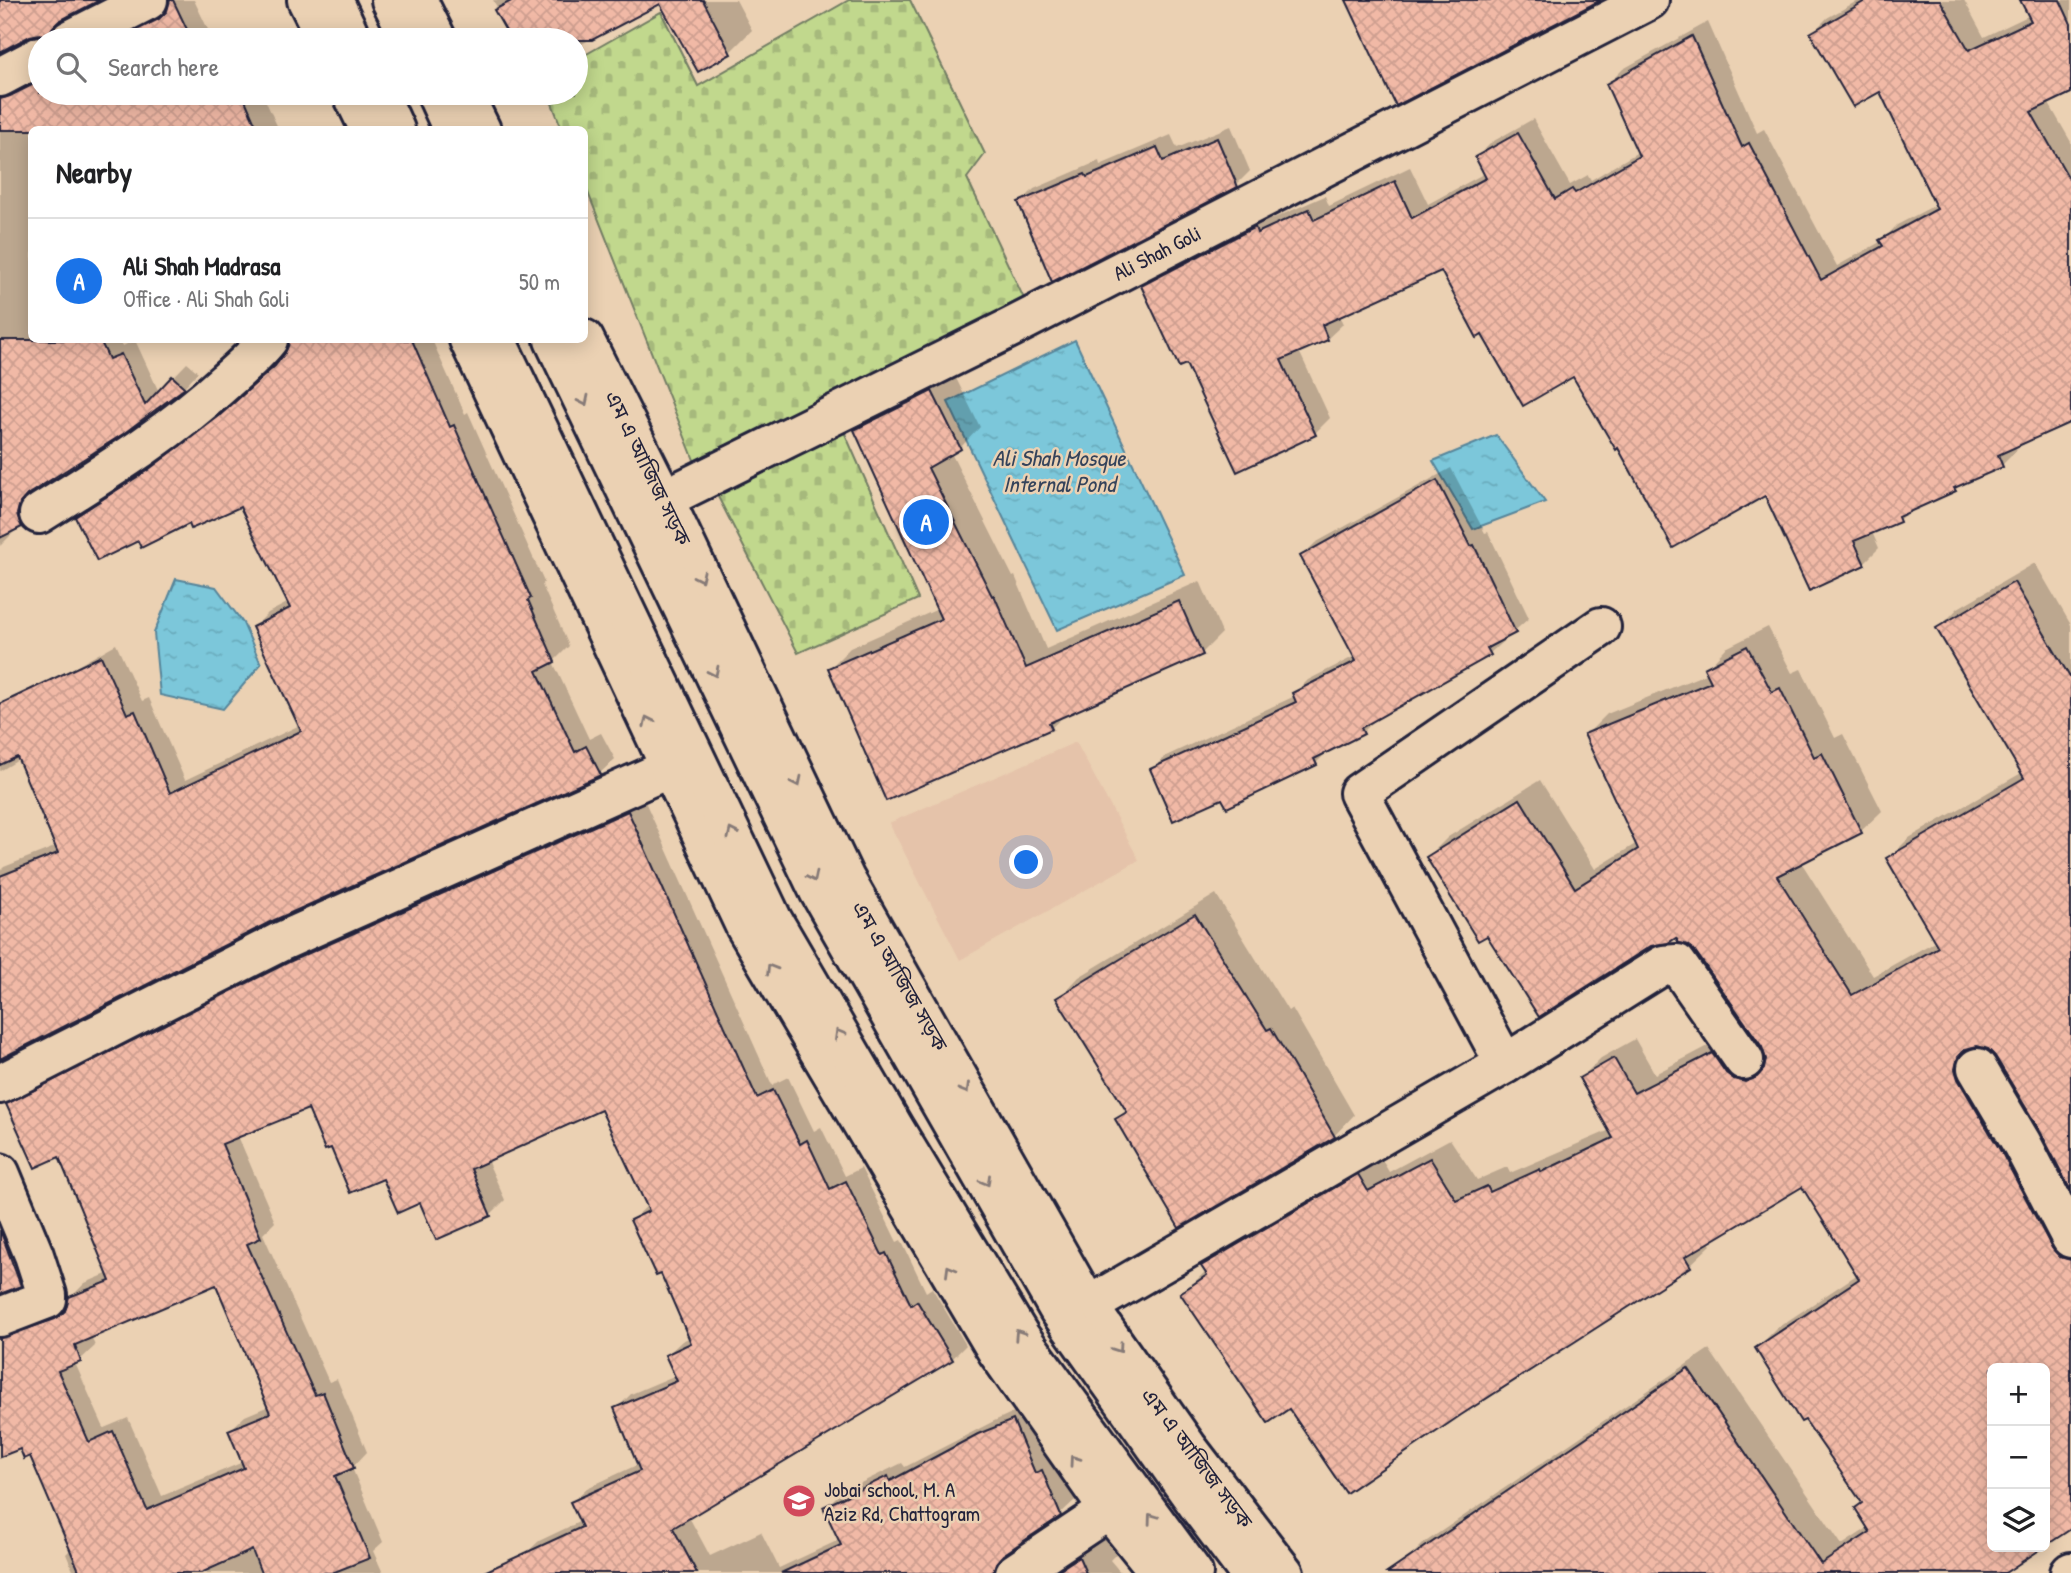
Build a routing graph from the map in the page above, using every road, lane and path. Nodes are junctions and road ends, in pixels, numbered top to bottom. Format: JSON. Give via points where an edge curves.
{"nodes":[{"id":1,"x":148,"y":0,"type":"edge"},
{"id":2,"x":307,"y":0,"type":"edge"},
{"id":3,"x":333,"y":0,"type":"edge"},
{"id":4,"x":391,"y":0,"type":"edge"},
{"id":5,"x":417,"y":0,"type":"edge"},
{"id":6,"x":1649,"y":0,"type":"edge"},
{"id":7,"x":93,"y":28,"type":"edge"},
{"id":8,"x":321,"y":28,"type":"edge"},
{"id":9,"x":346,"y":28,"type":"edge"},
{"id":10,"x":405,"y":28,"type":"edge"},
{"id":11,"x":431,"y":28,"type":"edge"},
{"id":12,"x":28,"y":62,"type":"edge"},
{"id":13,"x":0,"y":77,"type":"edge"},
{"id":14,"x":358,"y":105,"type":"edge"},
{"id":15,"x":384,"y":105,"type":"edge"},
{"id":16,"x":442,"y":105,"type":"edge"},
{"id":17,"x":469,"y":105,"type":"edge"},
{"id":18,"x":368,"y":126,"type":"edge"},
{"id":19,"x":393,"y":126,"type":"edge"},
{"id":20,"x":451,"y":126,"type":"edge"},
{"id":21,"x":479,"y":126,"type":"edge"},
{"id":22,"x":266,"y":343,"type":"edge"},
{"id":23,"x":470,"y":343,"type":"edge"},
{"id":24,"x":497,"y":343,"type":"edge"},
{"id":25,"x":555,"y":343,"type":"edge"},
{"id":26,"x":586,"y":343,"type":"edge"},
{"id":27,"x":664,"y":499,"type":"junction"},
{"id":28,"x":39,"y":514,"type":"dead end"},
{"id":29,"x":1601,"y":627,"type":"dead end"},
{"id":30,"x":670,"y":768,"type":"junction"},
{"id":31,"x":1744,"y":1060,"type":"dead end"},
{"id":32,"x":1505,"y":1064,"type":"junction"},
{"id":33,"x":1977,"y":1068,"type":"dead end"},
{"id":34,"x":0,"y":1084,"type":"edge"},
{"id":35,"x":0,"y":1173,"type":"edge"},
{"id":36,"x":2071,"y":1238,"type":"edge"},
{"id":37,"x":1088,"y":1306,"type":"junction"},
{"id":38,"x":0,"y":1317,"type":"edge"},
{"id":39,"x":1109,"y":1510,"type":"junction"},
{"id":40,"x":1015,"y":1573,"type":"edge"},
{"id":41,"x":1160,"y":1573,"type":"edge"},
{"id":42,"x":1193,"y":1573,"type":"edge"},
{"id":43,"x":1250,"y":1573,"type":"edge"},
{"id":44,"x":1284,"y":1573,"type":"edge"}],
"edges":[{"from":1,"to":7,"type":"main road"},
{"from":2,"to":8,"type":"main road"},
{"from":3,"to":9,"type":"main road"},
{"from":4,"to":10,"type":"main road"},
{"from":5,"to":11,"type":"main road"},
{"from":6,"to":27,"type":"main road","name":"Ali Shah Goli","via":[[1010,328]]},
{"from":12,"to":13,"type":"main road"},
{"from":14,"to":18,"type":"main road"},
{"from":15,"to":19,"type":"main road"},
{"from":16,"to":20,"type":"main road"},
{"from":17,"to":21,"type":"main road"},
{"from":22,"to":28,"type":"main road","via":[[202,404],[130,457]]},
{"from":30,"to":23,"type":"main road","one_way":true},
{"from":42,"to":24,"type":"main road","one_way":true,"via":[[1021,1338],[772,919]]},
{"from":25,"to":43,"type":"main road","one_way":true,"via":[[820,891],[1059,1310]]},
{"from":26,"to":27,"type":"main road","name":"এম এ আজিজ সড়ক"},
{"from":27,"to":37,"type":"main road","name":"এম এ আজিজ সড়ক","one_way":true,"via":[[845,879]]},
{"from":29,"to":32,"type":"main road","via":[[1359,793]]},
{"from":30,"to":34,"type":"main road","via":[[280,942]]},
{"from":39,"to":30,"type":"main road","one_way":true,"via":[[997,1351],[745,926]]},
{"from":31,"to":32,"type":"main road","via":[[1677,964],[1671,964]]},
{"from":32,"to":37,"type":"main road"},
{"from":33,"to":36,"type":"main road"},
{"from":35,"to":38,"type":"main road","via":[[47,1295],[47,1299]]},
{"from":37,"to":44,"type":"main road","name":"এম এ আজিজ সড়ক","one_way":true,"via":[[1187,1447]]},
{"from":39,"to":40,"type":"main road"},
{"from":39,"to":41,"type":"main road"}]}
